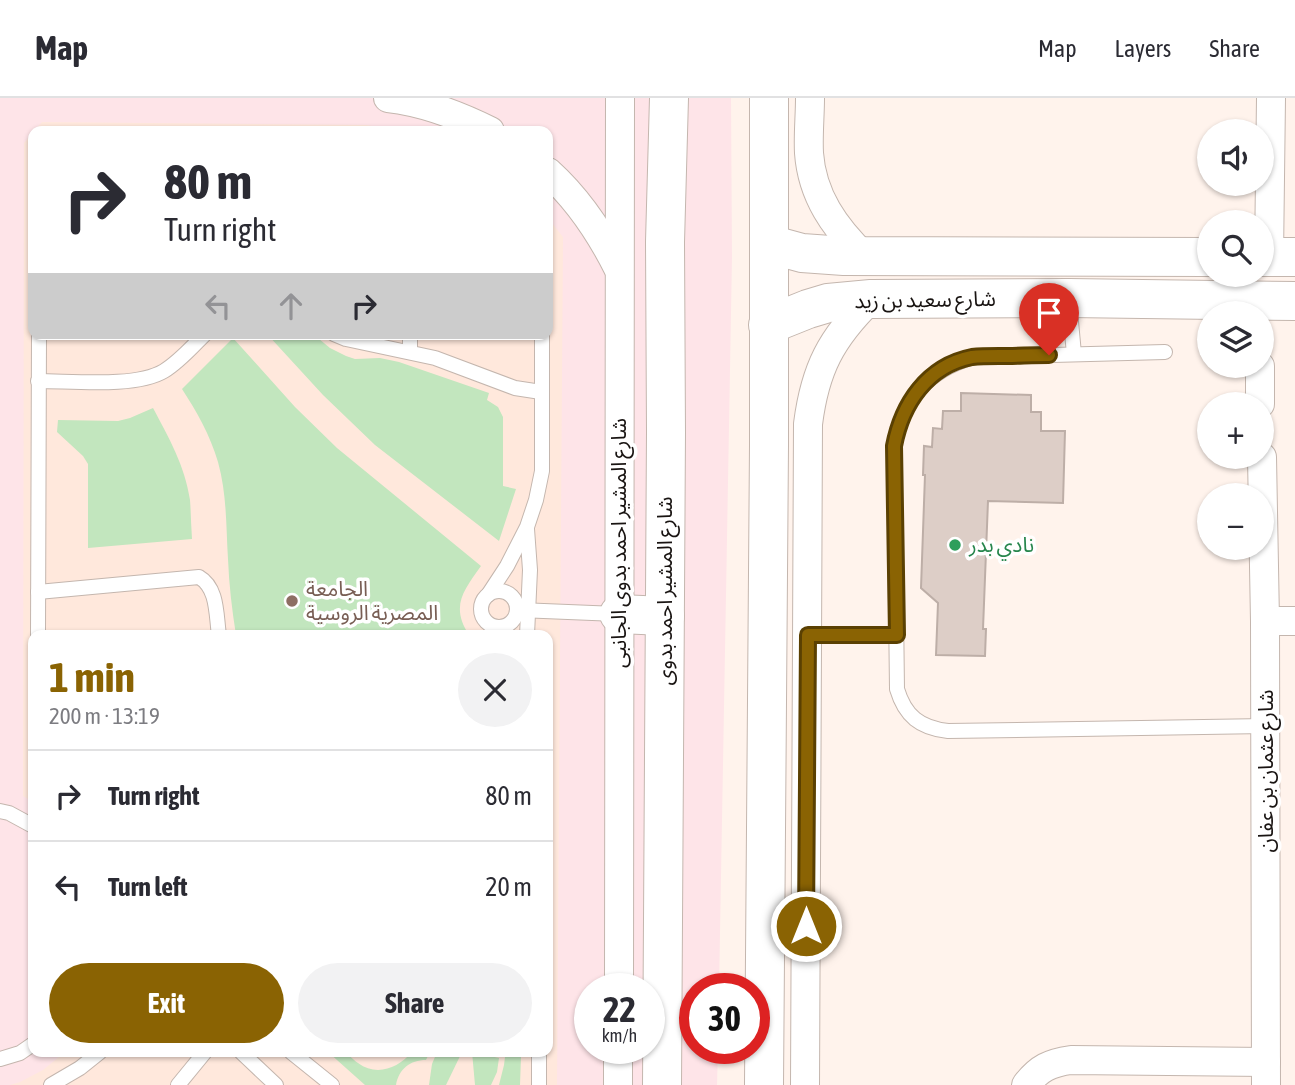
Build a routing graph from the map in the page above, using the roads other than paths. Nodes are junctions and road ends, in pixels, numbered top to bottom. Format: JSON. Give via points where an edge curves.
{"nodes":[{"id":1,"x":388,"y":98,"type":"edge"},
{"id":2,"x":620,"y":98,"type":"edge"},
{"id":3,"x":669,"y":98,"type":"edge"},
{"id":4,"x":769,"y":98,"type":"edge"},
{"id":5,"x":810,"y":98,"type":"edge"},
{"id":6,"x":1271,"y":98,"type":"edge"},
{"id":7,"x":480,"y":126,"type":"edge"},
{"id":8,"x":553,"y":177,"type":"edge"},
{"id":9,"x":769,"y":244,"type":"junction"},
{"id":10,"x":865,"y":257,"type":"junction"},
{"id":11,"x":1197,"y":257,"type":"edge"},
{"id":12,"x":1275,"y":257,"type":"edge"},
{"id":13,"x":1157,"y":258,"type":"junction"},
{"id":14,"x":620,"y":270,"type":"junction"},
{"id":15,"x":1069,"y":298,"type":"junction"},
{"id":16,"x":1253,"y":298,"type":"edge"},
{"id":17,"x":871,"y":299,"type":"junction"},
{"id":18,"x":1157,"y":299,"type":"junction"},
{"id":19,"x":768,"y":324,"type":"junction"},
{"id":20,"x":39,"y":340,"type":"edge"},
{"id":21,"x":199,"y":340,"type":"edge"},
{"id":22,"x":351,"y":340,"type":"edge"},
{"id":23,"x":410,"y":340,"type":"edge"},
{"id":24,"x":542,"y":340,"type":"edge"},
{"id":25,"x":410,"y":352,"type":"junction"},
{"id":26,"x":1165,"y":352,"type":"dead end"},
{"id":27,"x":1074,"y":354,"type":"junction"},
{"id":28,"x":38,"y":381,"type":"junction"},
{"id":29,"x":541,"y":393,"type":"junction"},
{"id":30,"x":1262,"y":469,"type":"edge"},
{"id":31,"x":527,"y":527,"type":"junction"},
{"id":32,"x":38,"y":592,"type":"junction"},
{"id":33,"x":488,"y":595,"type":"junction"},
{"id":34,"x":523,"y":610,"type":"junction"},
{"id":35,"x":619,"y":614,"type":"junction"},
{"id":36,"x":665,"y":616,"type":"junction"},
{"id":37,"x":1265,"y":621,"type":"junction"},
{"id":38,"x":1295,"y":621,"type":"edge"},
{"id":39,"x":38,"y":630,"type":"edge"},
{"id":40,"x":218,"y":630,"type":"edge"},
{"id":41,"x":491,"y":630,"type":"edge"},
{"id":42,"x":526,"y":630,"type":"edge"},
{"id":43,"x":808,"y":635,"type":"junction"},
{"id":44,"x":897,"y":635,"type":"junction"},
{"id":45,"x":1266,"y":726,"type":"junction"},
{"id":46,"x":0,"y":811,"type":"edge"},
{"id":47,"x":28,"y":823,"type":"edge"},
{"id":48,"x":618,"y":973,"type":"edge"},
{"id":49,"x":28,"y":1047,"type":"edge"},
{"id":50,"x":94,"y":1057,"type":"edge"},
{"id":51,"x":201,"y":1057,"type":"edge"},
{"id":52,"x":246,"y":1057,"type":"edge"},
{"id":53,"x":297,"y":1057,"type":"edge"},
{"id":54,"x":539,"y":1057,"type":"edge"},
{"id":55,"x":0,"y":1059,"type":"edge"},
{"id":56,"x":618,"y":1064,"type":"edge"},
{"id":57,"x":1266,"y":1074,"type":"edge"},
{"id":58,"x":51,"y":1085,"type":"edge"},
{"id":59,"x":178,"y":1085,"type":"edge"},
{"id":60,"x":276,"y":1085,"type":"edge"},
{"id":61,"x":332,"y":1085,"type":"edge"},
{"id":62,"x":539,"y":1085,"type":"edge"},
{"id":63,"x":618,"y":1085,"type":"edge"},
{"id":64,"x":662,"y":1085,"type":"edge"},
{"id":65,"x":764,"y":1085,"type":"edge"},
{"id":66,"x":805,"y":1085,"type":"edge"},
{"id":67,"x":1026,"y":1085,"type":"edge"}],
"edges":[{"from":1,"to":7,"type":"street","via":[[432,107]]},
{"from":2,"to":14,"type":"street","name":"شارع المشير احمد بدوى الجانبى"},
{"from":3,"to":36,"type":"street","name":"شارع المشير احمد بدوى"},
{"from":4,"to":9,"type":"street"},
{"from":5,"to":10,"type":"street","via":[[809,152],[820,199]]},
{"from":6,"to":12,"type":"street"},
{"from":8,"to":14,"type":"street","via":[[581,207]]},
{"from":9,"to":10,"type":"street","name":"شارع سعيد بن زيد","via":[[802,253]]},
{"from":9,"to":19,"type":"street"},
{"from":10,"to":13,"type":"street","name":"شارع سعيد بن زيد"},
{"from":11,"to":13,"type":"street","name":"شارع سعيد بن زيد"},
{"from":13,"to":18,"type":"street","via":[[1162,279]]},
{"from":14,"to":35,"type":"street","name":"شارع المشير احمد بدوى الجانبى"},
{"from":15,"to":17,"type":"street","name":"شارع سعيد بن زيد"},
{"from":15,"to":18,"type":"street","name":"شارع سعيد بن زيد"},
{"from":15,"to":27,"type":"lane"},
{"from":16,"to":18,"type":"street","name":"شارع سعيد بن زيد"},
{"from":17,"to":19,"type":"street","name":"شارع سعيد بن زيد","via":[[828,303]]},
{"from":17,"to":43,"type":"street","via":[[838,334],[811,401]]},
{"from":19,"to":65,"type":"street"},
{"from":20,"to":28,"type":"lane"},
{"from":21,"to":28,"type":"lane","via":[[168,369],[144,379]]},
{"from":22,"to":25,"type":"lane"},
{"from":23,"to":25,"type":"lane"},
{"from":24,"to":29,"type":"lane"},
{"from":25,"to":29,"type":"lane"},
{"from":26,"to":27,"type":"lane"},
{"from":27,"to":44,"type":"lane","via":[[973,357],[943,369],[910,402],[894,446]]},
{"from":28,"to":32,"type":"lane"},
{"from":29,"to":31,"type":"lane","via":[[542,471]]},
{"from":30,"to":37,"type":"street","name":"شارع عثمان بن عفان"},
{"from":31,"to":33,"type":"lane"},
{"from":31,"to":34,"type":"lane","via":[[530,556]]},
{"from":32,"to":39,"type":"lane"},
{"from":32,"to":40,"type":"lane","via":[[199,577],[211,587]]},
{"from":33,"to":34,"type":"lane","via":[[507,593]]},
{"from":33,"to":41,"type":"lane","via":[[481,606]]},
{"from":34,"to":35,"type":"lane"},
{"from":34,"to":41,"type":"lane","via":[[506,626]]},
{"from":34,"to":42,"type":"lane"},
{"from":35,"to":36,"type":"street"},
{"from":35,"to":48,"type":"street","name":"شارع المشير احمد بدوى الجانبى"},
{"from":36,"to":64,"type":"street","name":"شارع المشير احمد بدوى"},
{"from":37,"to":38,"type":"street"},
{"from":37,"to":45,"type":"street","name":"شارع عثمان بن عفان"},
{"from":43,"to":44,"type":"lane"},
{"from":43,"to":66,"type":"street"},
{"from":44,"to":45,"type":"lane","via":[[900,699],[913,718],[936,729]]},
{"from":45,"to":57,"type":"street","name":"شارع عثمان بن عفان"},
{"from":46,"to":47,"type":"lane"},
{"from":49,"to":55,"type":"lane"},
{"from":50,"to":58,"type":"lane"},
{"from":51,"to":59,"type":"lane"},
{"from":52,"to":60,"type":"lane"},
{"from":53,"to":61,"type":"lane"},
{"from":54,"to":62,"type":"lane"},
{"from":56,"to":63,"type":"street"},
{"from":57,"to":67,"type":"street","via":[[1071,1060],[1039,1070]]}]}
